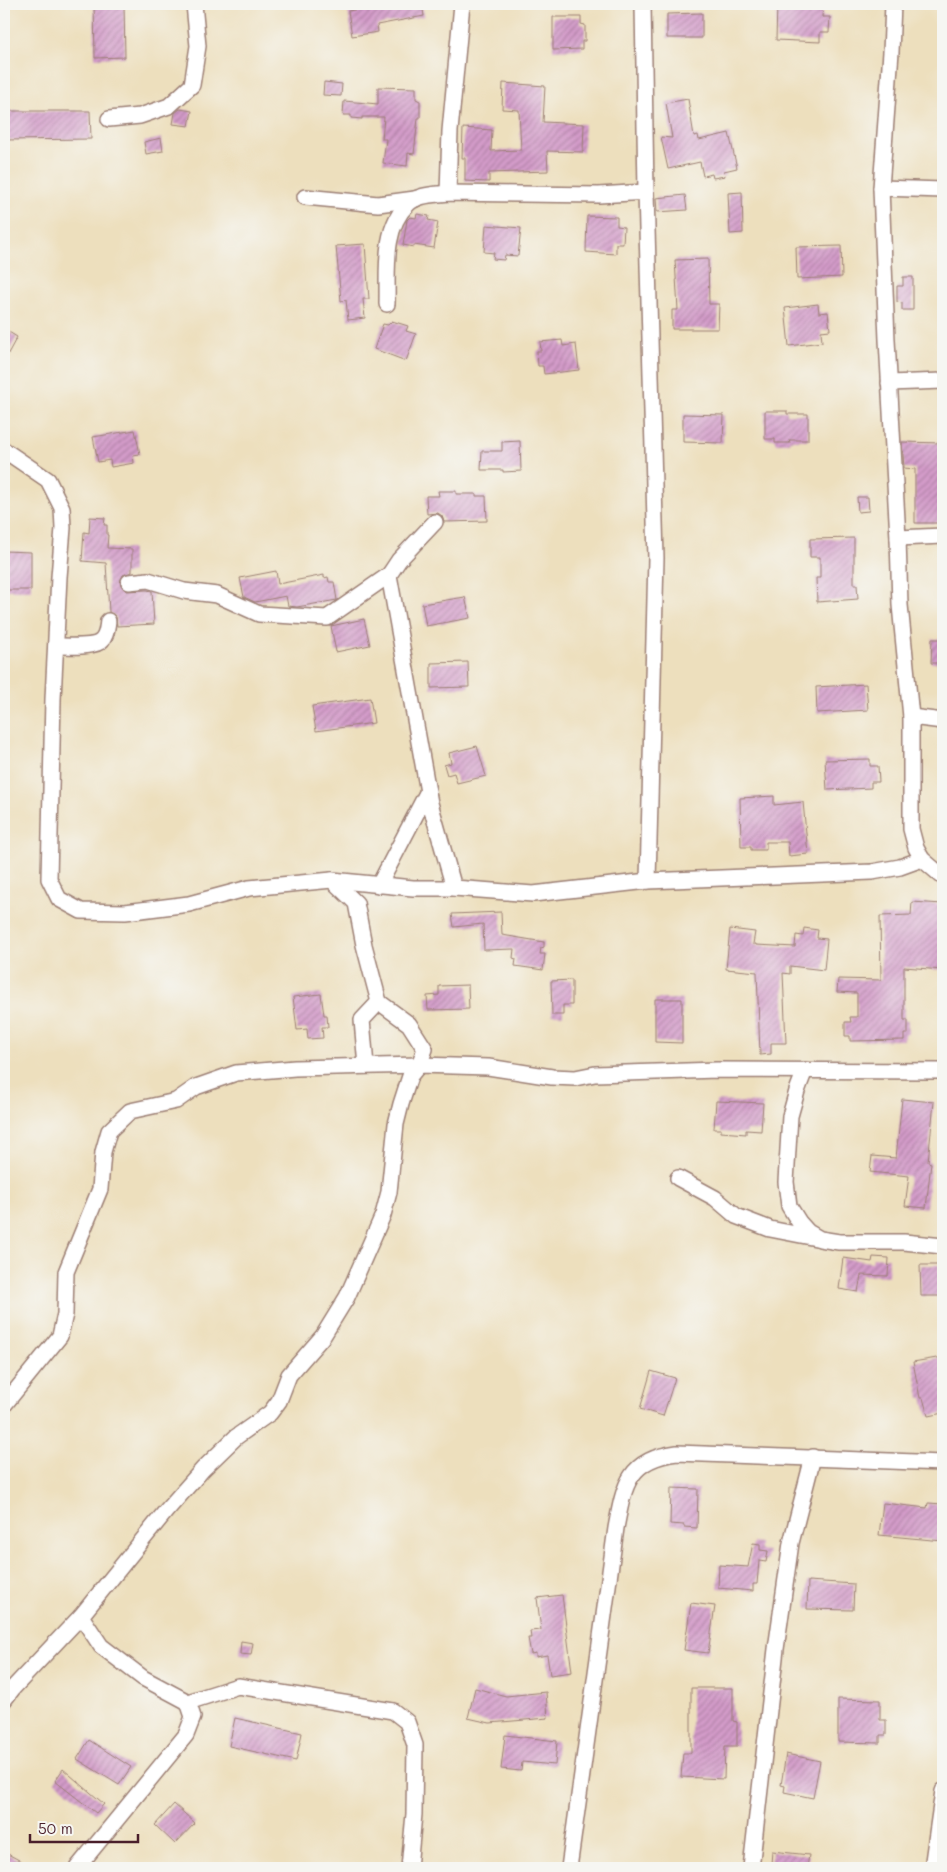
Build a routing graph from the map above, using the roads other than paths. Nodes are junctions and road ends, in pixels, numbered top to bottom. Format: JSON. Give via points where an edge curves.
{"nodes":[{"id":1,"x":194,"y":4,"type":"edge"},
{"id":2,"x":462,"y":4,"type":"edge"},
{"id":3,"x":643,"y":4,"type":"edge"},
{"id":4,"x":893,"y":4,"type":"edge"},
{"id":5,"x":109,"y":119,"type":"dead end"},
{"id":6,"x":881,"y":188,"type":"junction"},
{"id":7,"x":943,"y":190,"type":"edge"},
{"id":8,"x":646,"y":192,"type":"junction"},
{"id":9,"x":448,"y":194,"type":"junction"},
{"id":10,"x":305,"y":197,"type":"dead end"},
{"id":11,"x":417,"y":199,"type":"junction"},
{"id":12,"x":387,"y":304,"type":"dead end"},
{"id":13,"x":943,"y":381,"type":"edge"},
{"id":14,"x":889,"y":383,"type":"junction"},
{"id":15,"x":4,"y":450,"type":"edge"},
{"id":16,"x":435,"y":522,"type":"dead end"},
{"id":17,"x":943,"y":536,"type":"edge"},
{"id":18,"x":898,"y":538,"type":"junction"},
{"id":19,"x":389,"y":575,"type":"junction"},
{"id":20,"x":129,"y":582,"type":"dead end"},
{"id":21,"x":108,"y":621,"type":"dead end"},
{"id":22,"x":56,"y":646,"type":"junction"},
{"id":23,"x":911,"y":717,"type":"junction"},
{"id":24,"x":943,"y":721,"type":"edge"},
{"id":25,"x":428,"y":792,"type":"junction"},
{"id":26,"x":922,"y":859,"type":"junction"},
{"id":27,"x":943,"y":877,"type":"edge"},
{"id":28,"x":332,"y":880,"type":"junction"},
{"id":29,"x":648,"y":881,"type":"junction"},
{"id":30,"x":379,"y":885,"type":"junction"},
{"id":31,"x":454,"y":888,"type":"junction"},
{"id":32,"x":379,"y":1002,"type":"junction"},
{"id":33,"x":419,"y":1065,"type":"junction"},
{"id":34,"x":366,"y":1066,"type":"junction"},
{"id":35,"x":805,"y":1070,"type":"junction"},
{"id":36,"x":943,"y":1071,"type":"edge"},
{"id":37,"x":678,"y":1178,"type":"dead end"},
{"id":38,"x":820,"y":1239,"type":"junction"},
{"id":39,"x":943,"y":1246,"type":"edge"},
{"id":40,"x":4,"y":1405,"type":"edge"},
{"id":41,"x":813,"y":1457,"type":"junction"},
{"id":42,"x":943,"y":1463,"type":"edge"},
{"id":43,"x":81,"y":1616,"type":"junction"},
{"id":44,"x":4,"y":1700,"type":"edge"},
{"id":45,"x":188,"y":1702,"type":"junction"},
{"id":46,"x":943,"y":1791,"type":"edge"},
{"id":47,"x":78,"y":1868,"type":"edge"},
{"id":48,"x":409,"y":1868,"type":"edge"},
{"id":49,"x":569,"y":1868,"type":"edge"},
{"id":50,"x":751,"y":1868,"type":"edge"},
{"id":51,"x":932,"y":1868,"type":"edge"}],
"edges":[{"from":1,"to":5,"type":"street","via":[[198,46],[192,85],[169,106],[140,116]]},
{"from":2,"to":9,"type":"street","via":[[450,131]]},
{"from":3,"to":8,"type":"street"},
{"from":4,"to":6,"type":"street"},
{"from":6,"to":7,"type":"street"},
{"from":6,"to":14,"type":"street"},
{"from":8,"to":9,"type":"street"},
{"from":8,"to":29,"type":"street","via":[[656,558]]},
{"from":9,"to":11,"type":"street","via":[[426,195]]},
{"from":10,"to":11,"type":"street","via":[[378,204]]},
{"from":11,"to":12,"type":"street","via":[[408,204],[396,220],[390,241]]},
{"from":13,"to":14,"type":"street"},
{"from":14,"to":18,"type":"street"},
{"from":15,"to":22,"type":"street","via":[[48,480],[62,508]]},
{"from":16,"to":19,"type":"street"},
{"from":17,"to":18,"type":"street"},
{"from":18,"to":23,"type":"street","via":[[900,605]]},
{"from":19,"to":20,"type":"street","via":[[327,618],[259,614],[217,595],[148,580]]},
{"from":19,"to":25,"type":"street"},
{"from":21,"to":22,"type":"street","via":[[102,641]]},
{"from":22,"to":28,"type":"street","via":[[49,879],[59,899],[81,911],[125,912],[189,904],[249,888]]},
{"from":23,"to":24,"type":"street"},
{"from":23,"to":26,"type":"street","via":[[911,829]]},
{"from":25,"to":30,"type":"street"},
{"from":25,"to":31,"type":"street"},
{"from":26,"to":27,"type":"street"},
{"from":26,"to":29,"type":"street","via":[[872,872]]},
{"from":28,"to":30,"type":"street"},
{"from":28,"to":32,"type":"street","via":[[356,903]]},
{"from":29,"to":31,"type":"street","via":[[533,894]]},
{"from":30,"to":31,"type":"street"},
{"from":32,"to":33,"type":"street","via":[[409,1024],[420,1041],[425,1049]]},
{"from":32,"to":34,"type":"street","via":[[362,1020]]},
{"from":33,"to":34,"type":"street"},
{"from":33,"to":35,"type":"street","via":[[488,1067],[575,1078],[595,1074]]},
{"from":33,"to":43,"type":"street","via":[[410,1076],[396,1124],[389,1192],[383,1215],[368,1252],[323,1336],[289,1375],[279,1401],[270,1413],[236,1437],[203,1469]]},
{"from":34,"to":40,"type":"street","via":[[236,1073],[196,1087],[176,1101],[130,1110],[109,1131],[103,1152],[100,1189],[66,1272],[65,1314],[60,1336]]},
{"from":35,"to":36,"type":"street"},
{"from":35,"to":38,"type":"street","via":[[790,1116],[786,1182],[789,1206],[808,1232]]},
{"from":37,"to":38,"type":"street","via":[[715,1198],[736,1216],[770,1229]]},
{"from":38,"to":39,"type":"street"},
{"from":41,"to":42,"type":"street"},
{"from":41,"to":49,"type":"street","via":[[658,1455],[641,1464],[631,1477],[623,1493],[616,1528]]},
{"from":41,"to":50,"type":"street","via":[[790,1553]]},
{"from":43,"to":44,"type":"street"},
{"from":43,"to":45,"type":"street","via":[[101,1646],[143,1678]]},
{"from":45,"to":47,"type":"street","via":[[193,1717],[186,1735]]},
{"from":45,"to":48,"type":"street","via":[[238,1686],[393,1711],[407,1722],[415,1745]]},
{"from":46,"to":51,"type":"street"}]}
